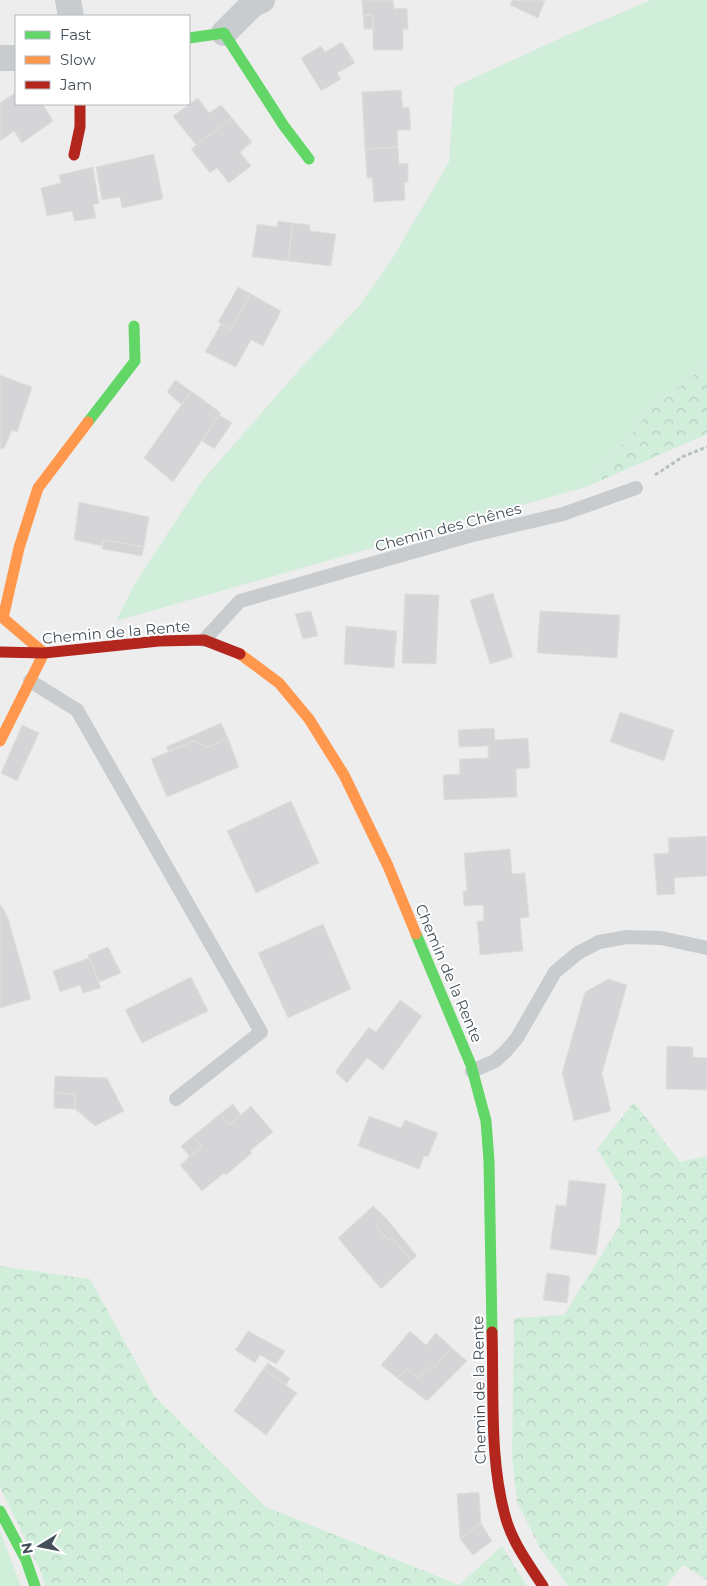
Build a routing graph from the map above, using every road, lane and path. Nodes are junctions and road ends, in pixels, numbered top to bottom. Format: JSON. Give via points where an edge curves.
{"nodes":[{"id":1,"x":68,"y":0,"type":"edge"},
{"id":2,"x":262,"y":0,"type":"edge"},
{"id":3,"x":71,"y":15,"type":"edge"},
{"id":4,"x":224,"y":33,"type":"junction"},
{"id":5,"x":190,"y":38,"type":"edge"},
{"id":6,"x":0,"y":58,"type":"edge"},
{"id":7,"x":15,"y":58,"type":"edge"},
{"id":8,"x":80,"y":105,"type":"edge"},
{"id":9,"x":74,"y":155,"type":"dead end"},
{"id":10,"x":309,"y":158,"type":"dead end"},
{"id":11,"x":134,"y":326,"type":"dead end"},
{"id":12,"x":707,"y":447,"type":"edge"},
{"id":13,"x":636,"y":488,"type":"joint"},
{"id":14,"x":204,"y":640,"type":"junction"},
{"id":15,"x":0,"y":652,"type":"edge"},
{"id":16,"x":44,"y":653,"type":"junction"},
{"id":17,"x":30,"y":681,"type":"junction"},
{"id":18,"x":0,"y":741,"type":"edge"},
{"id":19,"x":707,"y":948,"type":"edge"},
{"id":20,"x":472,"y":1071,"type":"junction"},
{"id":21,"x":176,"y":1099,"type":"dead end"},
{"id":22,"x":0,"y":1511,"type":"edge"},
{"id":23,"x":35,"y":1586,"type":"edge"},
{"id":24,"x":543,"y":1586,"type":"edge"}],
"edges":[{"from":1,"to":3,"type":"street"},
{"from":2,"to":4,"type":"street","via":[[253,4]]},
{"from":4,"to":5,"type":"street"},
{"from":4,"to":10,"type":"street","via":[[284,126]]},
{"from":6,"to":7,"type":"street"},
{"from":8,"to":9,"type":"street","via":[[80,127]]},
{"from":11,"to":16,"type":"street","via":[[135,360],[38,488],[18,548],[3,618]]},
{"from":12,"to":13,"type":"path","via":[[684,456]]},
{"from":13,"to":14,"type":"lane","name":"Chemin des Chênes","via":[[563,514],[469,536],[240,601]]},
{"from":14,"to":16,"type":"street","name":"Chemin de la Rente","via":[[159,641]]},
{"from":14,"to":20,"type":"street","name":"Chemin de la Rente","via":[[239,653],[279,683],[309,719],[344,775],[388,866]]},
{"from":15,"to":16,"type":"street","name":"Chemin de la Rente"},
{"from":16,"to":17,"type":"street"},
{"from":17,"to":18,"type":"street"},
{"from":17,"to":21,"type":"lane","via":[[77,710],[261,1032]]},
{"from":19,"to":20,"type":"lane","via":[[662,938],[627,937],[598,942],[555,972],[506,1051],[496,1061]]},
{"from":20,"to":24,"type":"street","name":"Chemin de la Rente","via":[[486,1122],[489,1161],[495,1469],[506,1520],[518,1547]]},
{"from":22,"to":23,"type":"street","via":[[26,1560]]}]}
